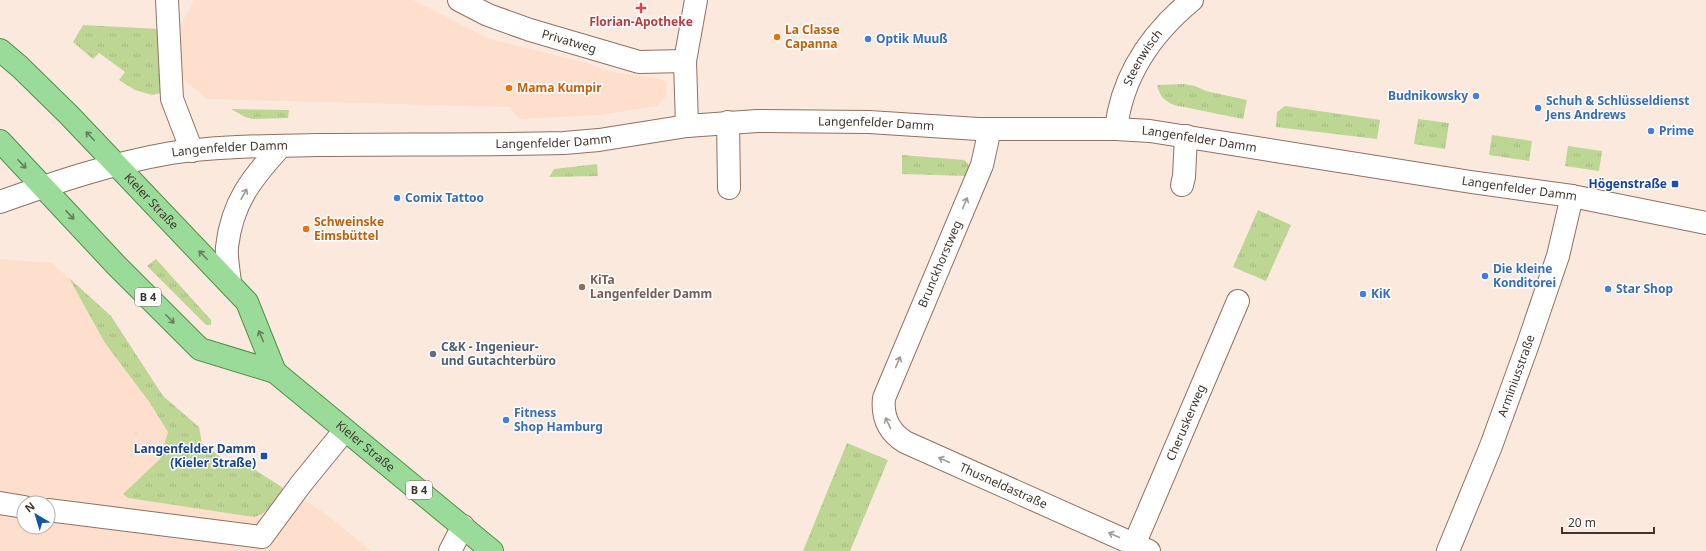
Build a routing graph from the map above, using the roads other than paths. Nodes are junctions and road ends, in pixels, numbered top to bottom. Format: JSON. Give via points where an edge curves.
{"nodes":[{"id":1,"x":166,"y":0,"type":"edge"},
{"id":2,"x":459,"y":0,"type":"edge"},
{"id":3,"x":696,"y":0,"type":"edge"},
{"id":4,"x":1192,"y":0,"type":"edge"},
{"id":5,"x":0,"y":50,"type":"edge"},
{"id":6,"x":685,"y":61,"type":"junction"},
{"id":7,"x":728,"y":122,"type":"junction"},
{"id":8,"x":687,"y":126,"type":"junction"},
{"id":9,"x":990,"y":129,"type":"junction"},
{"id":10,"x":1116,"y":129,"type":"junction"},
{"id":11,"x":1186,"y":136,"type":"junction"},
{"id":12,"x":0,"y":141,"type":"edge"},
{"id":13,"x":282,"y":146,"type":"junction"},
{"id":14,"x":192,"y":151,"type":"junction"},
{"id":15,"x":117,"y":164,"type":"junction"},
{"id":16,"x":1182,"y":186,"type":"dead end"},
{"id":17,"x":44,"y":187,"type":"junction"},
{"id":18,"x":729,"y":188,"type":"dead end"},
{"id":19,"x":1572,"y":196,"type":"junction"},
{"id":20,"x":0,"y":202,"type":"edge"},
{"id":21,"x":1706,"y":222,"type":"edge"},
{"id":22,"x":230,"y":283,"type":"junction"},
{"id":23,"x":1238,"y":301,"type":"dead end"},
{"id":24,"x":275,"y":372,"type":"junction"},
{"id":25,"x":884,"y":398,"type":"joint"},
{"id":26,"x":345,"y":430,"type":"junction"},
{"id":27,"x":0,"y":503,"type":"edge"},
{"id":28,"x":16,"y":506,"type":"edge"},
{"id":29,"x":56,"y":511,"type":"edge"},
{"id":30,"x":463,"y":526,"type":"junction"},
{"id":31,"x":1142,"y":548,"type":"edge"},
{"id":32,"x":450,"y":551,"type":"edge"},
{"id":33,"x":492,"y":551,"type":"edge"},
{"id":34,"x":1448,"y":551,"type":"edge"}],
"edges":[{"from":1,"to":14,"type":"street","via":[[172,99]]},
{"from":2,"to":6,"type":"street","name":"Privatweg","via":[[495,18],[639,62]]},
{"from":3,"to":6,"type":"street"},
{"from":4,"to":10,"type":"street","name":"Steenwisch","via":[[1164,26],[1140,58],[1125,90]]},
{"from":15,"to":5,"type":"main road","name":"Kieler Straße","number":"B 4","one_way":true},
{"from":6,"to":8,"type":"street"},
{"from":7,"to":8,"type":"street","name":"Langenfelder Damm"},
{"from":7,"to":9,"type":"street","name":"Langenfelder Damm","via":[[862,122]]},
{"from":7,"to":18,"type":"street"},
{"from":8,"to":13,"type":"street","name":"Langenfelder Damm","via":[[564,143]]},
{"from":9,"to":10,"type":"street","name":"Langenfelder Damm"},
{"from":25,"to":9,"type":"street","name":"Brunckhorstweg","one_way":true,"via":[[982,165]]},
{"from":10,"to":11,"type":"street","name":"Langenfelder Damm"},
{"from":11,"to":16,"type":"street"},
{"from":11,"to":19,"type":"street","name":"Langenfelder Damm"},
{"from":12,"to":17,"type":"main road","name":"Kieler Straße","number":"B 4","one_way":true},
{"from":13,"to":14,"type":"street","name":"Langenfelder Damm"},
{"from":22,"to":13,"type":"street","one_way":true,"via":[[227,248],[240,200],[251,181]]},
{"from":14,"to":15,"type":"street","name":"Langenfelder Damm"},
{"from":15,"to":17,"type":"street","name":"Langenfelder Damm"},
{"from":22,"to":15,"type":"main road","name":"Kieler Straße","number":"B 4","one_way":true},
{"from":17,"to":20,"type":"street","name":"Langenfelder Damm"},
{"from":17,"to":24,"type":"main road","name":"Kieler Straße","number":"B 4","one_way":true,"via":[[116,265],[200,349]]},
{"from":19,"to":21,"type":"street","name":"Langenfelder Damm"},
{"from":19,"to":34,"type":"street","name":"Arminiusstraße","via":[[1558,256],[1528,344],[1491,446]]},
{"from":24,"to":22,"type":"main road","name":"Kieler Straße","number":"B 4","one_way":true,"via":[[247,302]]},
{"from":23,"to":31,"type":"street","name":"Cheruskerweg"},
{"from":24,"to":26,"type":"main road","name":"Kieler Straße","number":"B 4"},
{"from":31,"to":25,"type":"street","name":"Thusneldastraße","one_way":true,"via":[[905,442],[891,430],[885,420]]},
{"from":26,"to":29,"type":"street","via":[[262,537]]},
{"from":26,"to":30,"type":"main road","name":"Kieler Straße","number":"B 4"},
{"from":27,"to":28,"type":"street"},
{"from":30,"to":32,"type":"street"},
{"from":30,"to":33,"type":"main road","name":"Kieler Straße","number":"B 4"}]}
